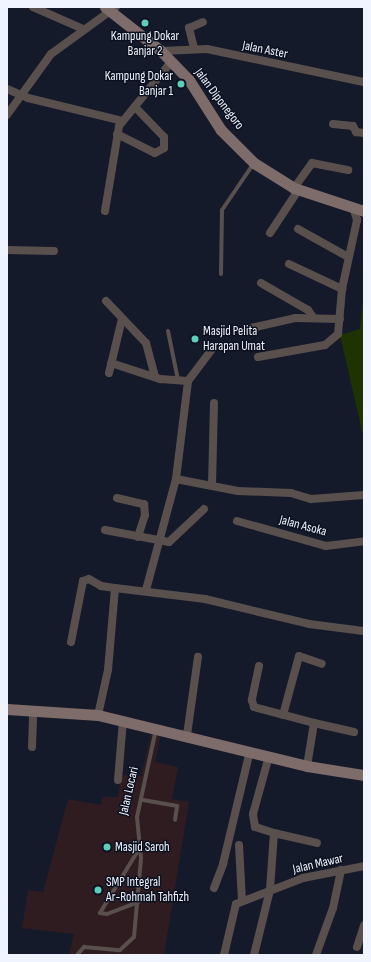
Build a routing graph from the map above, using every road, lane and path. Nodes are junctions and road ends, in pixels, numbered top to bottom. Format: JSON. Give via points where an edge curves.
{"nodes":[{"id":1,"x":33,"y":7,"type":"edge"},
{"id":2,"x":110,"y":8,"type":"edge"},
{"id":3,"x":202,"y":22,"type":"dead end"},
{"id":4,"x":83,"y":29,"type":"junction"},
{"id":5,"x":194,"y":48,"type":"junction"},
{"id":6,"x":161,"y":51,"type":"junction"},
{"id":7,"x":171,"y":62,"type":"junction"},
{"id":8,"x":364,"y":82,"type":"edge"},
{"id":9,"x":7,"y":89,"type":"edge"},
{"id":10,"x":21,"y":95,"type":"junction"},
{"id":11,"x":135,"y":107,"type":"junction"},
{"id":12,"x":7,"y":115,"type":"edge"},
{"id":13,"x":122,"y":121,"type":"junction"},
{"id":14,"x":332,"y":124,"type":"dead end"},
{"id":15,"x":364,"y":133,"type":"edge"},
{"id":16,"x":117,"y":134,"type":"junction"},
{"id":17,"x":254,"y":163,"type":"junction"},
{"id":18,"x":348,"y":170,"type":"dead end"},
{"id":19,"x":297,"y":188,"type":"junction"},
{"id":20,"x":353,"y":207,"type":"junction"},
{"id":21,"x":105,"y":210,"type":"dead end"},
{"id":22,"x":364,"y":211,"type":"edge"},
{"id":23,"x":364,"y":216,"type":"edge"},
{"id":24,"x":357,"y":220,"type":"junction"},
{"id":25,"x":298,"y":229,"type":"dead end"},
{"id":26,"x":270,"y":233,"type":"dead end"},
{"id":27,"x":7,"y":250,"type":"edge"},
{"id":28,"x":54,"y":251,"type":"dead end"},
{"id":29,"x":348,"y":257,"type":"junction"},
{"id":30,"x":289,"y":264,"type":"dead end"},
{"id":31,"x":221,"y":274,"type":"dead end"},
{"id":32,"x":261,"y":283,"type":"dead end"},
{"id":33,"x":342,"y":290,"type":"junction"},
{"id":34,"x":106,"y":301,"type":"dead end"},
{"id":35,"x":313,"y":317,"type":"junction"},
{"id":36,"x":340,"y":318,"type":"junction"},
{"id":37,"x":122,"y":319,"type":"junction"},
{"id":38,"x":251,"y":328,"type":"dead end"},
{"id":39,"x":168,"y":331,"type":"dead end"},
{"id":40,"x":212,"y":349,"type":"dead end"},
{"id":41,"x":258,"y":357,"type":"dead end"},
{"id":42,"x":111,"y":363,"type":"junction"},
{"id":43,"x":109,"y":373,"type":"dead end"},
{"id":44,"x":155,"y":376,"type":"junction"},
{"id":45,"x":178,"y":380,"type":"junction"},
{"id":46,"x":188,"y":381,"type":"junction"},
{"id":47,"x":214,"y":403,"type":"dead end"},
{"id":48,"x":176,"y":479,"type":"junction"},
{"id":49,"x":212,"y":485,"type":"junction"},
{"id":50,"x":364,"y":495,"type":"edge"},
{"id":51,"x":117,"y":498,"type":"dead end"},
{"id":52,"x":204,"y":509,"type":"dead end"},
{"id":53,"x":236,"y":521,"type":"dead end"},
{"id":54,"x":105,"y":530,"type":"dead end"},
{"id":55,"x":138,"y":537,"type":"junction"},
{"id":56,"x":160,"y":541,"type":"junction"},
{"id":57,"x":364,"y":541,"type":"edge"},
{"id":58,"x":115,"y":588,"type":"junction"},
{"id":59,"x":146,"y":590,"type":"junction"},
{"id":60,"x":364,"y":631,"type":"edge"},
{"id":61,"x":71,"y":642,"type":"dead end"},
{"id":62,"x":198,"y":657,"type":"dead end"},
{"id":63,"x":322,"y":664,"type":"dead end"},
{"id":64,"x":259,"y":666,"type":"dead end"},
{"id":65,"x":7,"y":709,"type":"edge"},
{"id":66,"x":33,"y":710,"type":"junction"},
{"id":67,"x":283,"y":714,"type":"junction"},
{"id":68,"x":98,"y":715,"type":"junction"},
{"id":69,"x":123,"y":720,"type":"junction"},
{"id":70,"x":314,"y":723,"type":"junction"},
{"id":71,"x":157,"y":727,"type":"junction"},
{"id":72,"x":354,"y":732,"type":"dead end"},
{"id":73,"x":186,"y":734,"type":"junction"},
{"id":74,"x":32,"y":747,"type":"dead end"},
{"id":75,"x":250,"y":751,"type":"junction"},
{"id":76,"x":269,"y":756,"type":"junction"},
{"id":77,"x":307,"y":766,"type":"junction"},
{"id":78,"x":364,"y":775,"type":"edge"},
{"id":79,"x":118,"y":780,"type":"dead end"},
{"id":80,"x":143,"y":800,"type":"junction"},
{"id":81,"x":175,"y":820,"type":"dead end"},
{"id":82,"x":274,"y":833,"type":"junction"},
{"id":83,"x":317,"y":843,"type":"dead end"},
{"id":84,"x":239,"y":845,"type":"dead end"},
{"id":85,"x":139,"y":849,"type":"junction"},
{"id":86,"x":364,"y":866,"type":"edge"},
{"id":87,"x":340,"y":870,"type":"junction"},
{"id":88,"x":214,"y":888,"type":"dead end"},
{"id":89,"x":273,"y":888,"type":"junction"},
{"id":90,"x":242,"y":901,"type":"junction"},
{"id":91,"x":139,"y":902,"type":"junction"},
{"id":92,"x":364,"y":926,"type":"edge"},
{"id":93,"x":357,"y":947,"type":"dead end"},
{"id":94,"x":77,"y":955,"type":"edge"},
{"id":95,"x":224,"y":955,"type":"edge"},
{"id":96,"x":254,"y":955,"type":"edge"},
{"id":97,"x":316,"y":955,"type":"edge"}],
"edges":[{"from":1,"to":4,"type":"street"},
{"from":2,"to":4,"type":"street"},
{"from":2,"to":6,"type":"street","name":"Jalan Diponegoro"},
{"from":3,"to":5,"type":"street","via":[[189,28]]},
{"from":4,"to":10,"type":"street","via":[[51,54]]},
{"from":5,"to":6,"type":"street","name":"Jalan Aster"},
{"from":5,"to":8,"type":"street","name":"Jalan Aster"},
{"from":6,"to":7,"type":"street","name":"Jalan Diponegoro"},
{"from":7,"to":11,"type":"street"},
{"from":7,"to":17,"type":"street","name":"Jalan Diponegoro","via":[[189,80],[221,130]]},
{"from":9,"to":10,"type":"street"},
{"from":10,"to":12,"type":"street"},
{"from":10,"to":13,"type":"street"},
{"from":11,"to":13,"type":"street"},
{"from":11,"to":16,"type":"street","via":[[164,137],[164,148],[155,153]]},
{"from":13,"to":16,"type":"street"},
{"from":14,"to":15,"type":"street","via":[[353,126],[356,132]]},
{"from":16,"to":21,"type":"street"},
{"from":17,"to":19,"type":"street","name":"Jalan Diponegoro"},
{"from":17,"to":31,"type":"lane","via":[[222,210]]},
{"from":18,"to":19,"type":"street","via":[[312,163]]},
{"from":19,"to":20,"type":"street","name":"Jalan Diponegoro"},
{"from":19,"to":26,"type":"street"},
{"from":20,"to":22,"type":"street","name":"Jalan Diponegoro"},
{"from":20,"to":24,"type":"street"},
{"from":23,"to":24,"type":"street"},
{"from":24,"to":29,"type":"street"},
{"from":25,"to":29,"type":"street"},
{"from":27,"to":28,"type":"street"},
{"from":29,"to":33,"type":"street"},
{"from":30,"to":33,"type":"street"},
{"from":32,"to":35,"type":"street","via":[[308,310]]},
{"from":33,"to":36,"type":"street"},
{"from":34,"to":37,"type":"street"},
{"from":35,"to":36,"type":"street"},
{"from":35,"to":38,"type":"street"},
{"from":36,"to":41,"type":"street","via":[[338,334],[325,345]]},
{"from":37,"to":42,"type":"street"},
{"from":37,"to":44,"type":"street","via":[[146,343]]},
{"from":39,"to":45,"type":"lane"},
{"from":40,"to":46,"type":"street"},
{"from":42,"to":43,"type":"street"},
{"from":42,"to":44,"type":"street"},
{"from":44,"to":45,"type":"street"},
{"from":45,"to":46,"type":"street"},
{"from":46,"to":48,"type":"street"},
{"from":47,"to":49,"type":"street"},
{"from":48,"to":49,"type":"street"},
{"from":48,"to":56,"type":"street"},
{"from":49,"to":50,"type":"street","via":[[238,491],[291,493],[311,499]]},
{"from":51,"to":55,"type":"street","via":[[144,504],[145,515]]},
{"from":52,"to":56,"type":"street","via":[[173,540]]},
{"from":53,"to":57,"type":"street","name":"Jalan Asoka","via":[[326,546]]},
{"from":54,"to":55,"type":"street"},
{"from":55,"to":56,"type":"street"},
{"from":56,"to":59,"type":"street"},
{"from":58,"to":59,"type":"street"},
{"from":58,"to":61,"type":"street","via":[[101,586],[89,579],[82,581]]},
{"from":58,"to":68,"type":"street","via":[[108,670]]},
{"from":59,"to":60,"type":"street","via":[[257,609],[309,624]]},
{"from":62,"to":73,"type":"street"},
{"from":63,"to":67,"type":"street","via":[[299,656]]},
{"from":64,"to":67,"type":"street","via":[[252,704]]},
{"from":65,"to":66,"type":"street"},
{"from":66,"to":68,"type":"street"},
{"from":66,"to":74,"type":"street"},
{"from":67,"to":70,"type":"street"},
{"from":68,"to":69,"type":"street"},
{"from":69,"to":71,"type":"street"},
{"from":69,"to":79,"type":"street"},
{"from":70,"to":72,"type":"street"},
{"from":70,"to":77,"type":"street"},
{"from":71,"to":73,"type":"street"},
{"from":71,"to":80,"type":"lane","name":"Jalan Locari"},
{"from":73,"to":75,"type":"street"},
{"from":75,"to":76,"type":"street"},
{"from":75,"to":88,"type":"street","via":[[223,864]]},
{"from":76,"to":77,"type":"street"},
{"from":76,"to":82,"type":"street","via":[[252,820],[255,827]]},
{"from":77,"to":78,"type":"street"},
{"from":80,"to":81,"type":"lane","via":[[177,806]]},
{"from":80,"to":85,"type":"lane","name":"Jalan Locari","via":[[136,825]]},
{"from":82,"to":83,"type":"street"},
{"from":82,"to":89,"type":"street"},
{"from":84,"to":90,"type":"street"},
{"from":85,"to":91,"type":"lane","name":"Jalan Locari"},
{"from":85,"to":91,"type":"lane","via":[[100,913],[107,914]]},
{"from":86,"to":87,"type":"street","name":"Jalan Mawar"},
{"from":87,"to":89,"type":"street","name":"Jalan Mawar"},
{"from":87,"to":97,"type":"street","via":[[333,908]]},
{"from":89,"to":90,"type":"street","name":"Jalan Mawar"},
{"from":89,"to":96,"type":"street"},
{"from":90,"to":95,"type":"street","via":[[234,908]]},
{"from":91,"to":94,"type":"lane","name":"Jalan Locari","via":[[134,937],[129,944],[116,951],[84,947]]},
{"from":92,"to":93,"type":"street"}]}
